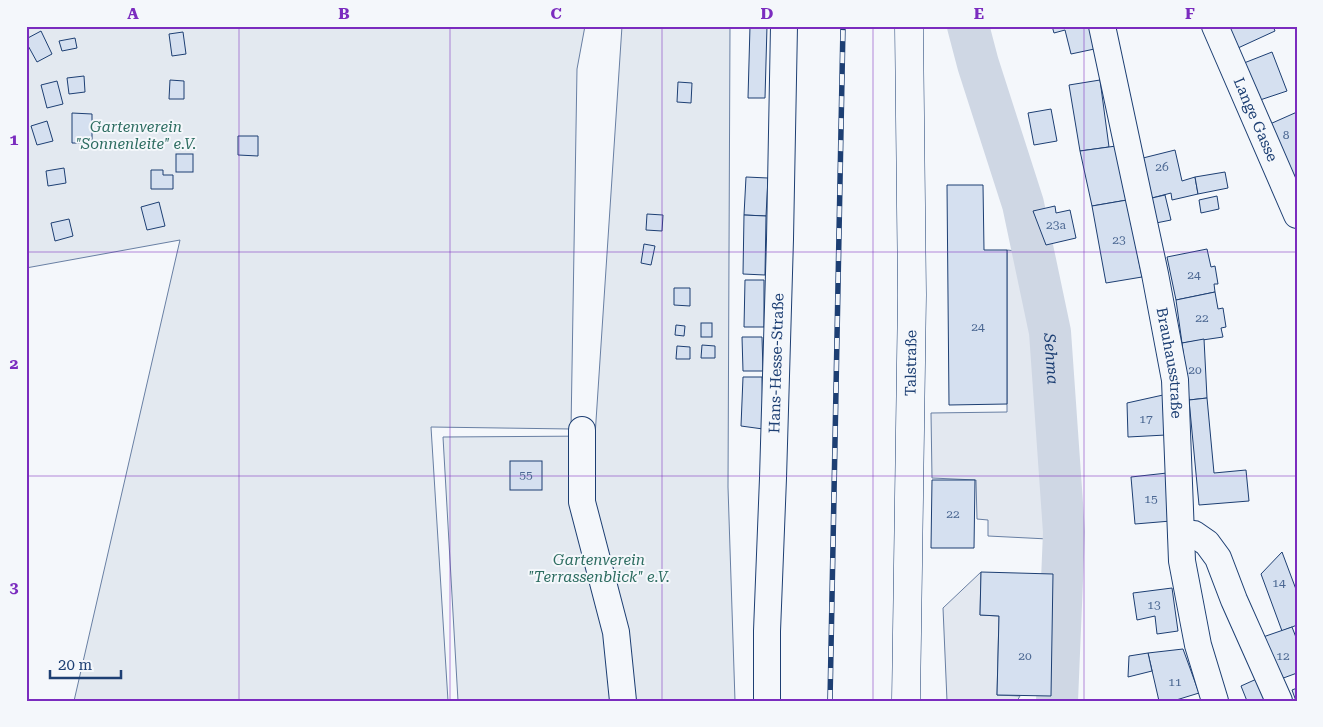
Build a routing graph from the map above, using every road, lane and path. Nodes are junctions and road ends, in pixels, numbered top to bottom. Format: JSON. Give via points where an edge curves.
{"nodes":[{"id":1,"x":784,"y":26,"type":"edge"},
{"id":2,"x":909,"y":26,"type":"edge"},
{"id":3,"x":1102,"y":26,"type":"edge"},
{"id":4,"x":1215,"y":26,"type":"edge"},
{"id":5,"x":1297,"y":215,"type":"edge"},
{"id":6,"x":582,"y":430,"type":"dead end"},
{"id":7,"x":1181,"y":534,"type":"junction"},
{"id":8,"x":623,"y":701,"type":"edge"},
{"id":9,"x":767,"y":701,"type":"edge"},
{"id":10,"x":906,"y":701,"type":"edge"},
{"id":11,"x":1216,"y":701,"type":"edge"},
{"id":12,"x":1279,"y":701,"type":"edge"}],
"edges":[{"from":1,"to":9,"type":"street","name":"Hans-Hesse-Straße"},
{"from":2,"to":10,"type":"main road","name":"Talstraße","via":[[912,295]]},
{"from":3,"to":7,"type":"street","name":"Brauhausstraße","via":[[1175,380]]},
{"from":4,"to":5,"type":"street","name":"Lange Gasse"},
{"from":6,"to":8,"type":"street","via":[[582,502],[616,632]]},
{"from":7,"to":11,"type":"street","name":"Brauhausstraße","via":[[1182,561],[1198,645]]},
{"from":7,"to":12,"type":"street","via":[[1194,534],[1207,543],[1218,558]]}]}
